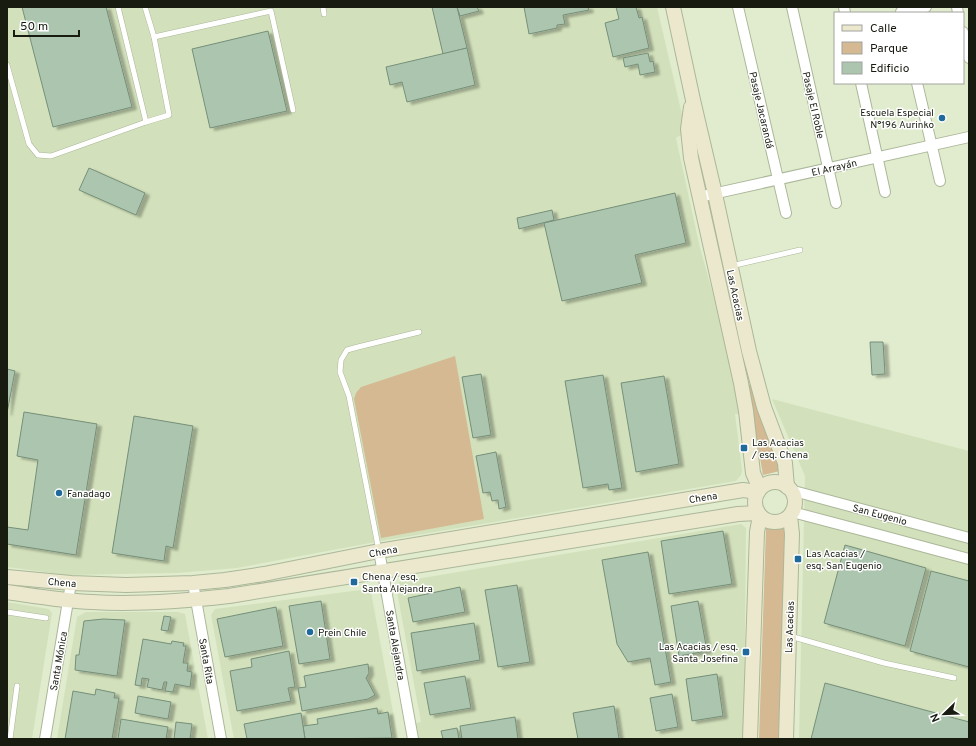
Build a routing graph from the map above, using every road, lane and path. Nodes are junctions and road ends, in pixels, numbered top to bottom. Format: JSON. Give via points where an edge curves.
{"nodes":[{"id":1,"x":118,"y":7,"type":"edge"},
{"id":2,"x":145,"y":7,"type":"edge"},
{"id":3,"x":323,"y":7,"type":"edge"},
{"id":4,"x":673,"y":7,"type":"edge"},
{"id":5,"x":738,"y":7,"type":"edge"},
{"id":6,"x":792,"y":7,"type":"edge"},
{"id":7,"x":926,"y":7,"type":"edge"},
{"id":8,"x":901,"y":11,"type":"edge"},
{"id":9,"x":324,"y":14,"type":"dead end"},
{"id":10,"x":964,"y":36,"type":"edge"},
{"id":11,"x":154,"y":38,"type":"junction"},
{"id":12,"x":969,"y":58,"type":"edge"},
{"id":13,"x":7,"y":65,"type":"edge"},
{"id":14,"x":861,"y":84,"type":"edge"},
{"id":15,"x":917,"y":84,"type":"edge"},
{"id":16,"x":693,"y":100,"type":"junction"},
{"id":17,"x":294,"y":110,"type":"dead end"},
{"id":18,"x":146,"y":122,"type":"junction"},
{"id":19,"x":969,"y":137,"type":"edge"},
{"id":20,"x":931,"y":146,"type":"junction"},
{"id":21,"x":877,"y":158,"type":"junction"},
{"id":22,"x":828,"y":169,"type":"junction"},
{"id":23,"x":778,"y":180,"type":"junction"},
{"id":24,"x":940,"y":181,"type":"dead end"},
{"id":25,"x":885,"y":192,"type":"dead end"},
{"id":26,"x":715,"y":194,"type":"junction"},
{"id":27,"x":700,"y":197,"type":"junction"},
{"id":28,"x":836,"y":203,"type":"dead end"},
{"id":29,"x":786,"y":213,"type":"dead end"},
{"id":30,"x":800,"y":250,"type":"dead end"},
{"id":31,"x":730,"y":266,"type":"junction"},
{"id":32,"x":419,"y":332,"type":"dead end"},
{"id":33,"x":789,"y":488,"type":"junction"},
{"id":34,"x":759,"y":490,"type":"junction"},
{"id":35,"x":791,"y":514,"type":"junction"},
{"id":36,"x":759,"y":515,"type":"junction"},
{"id":37,"x":969,"y":538,"type":"edge"},
{"id":38,"x":379,"y":552,"type":"junction"},
{"id":39,"x":969,"y":560,"type":"edge"},
{"id":40,"x":382,"y":572,"type":"junction"},
{"id":41,"x":7,"y":576,"type":"edge"},
{"id":42,"x":193,"y":583,"type":"junction"},
{"id":43,"x":71,"y":584,"type":"junction"},
{"id":44,"x":7,"y":592,"type":"edge"},
{"id":45,"x":68,"y":600,"type":"junction"},
{"id":46,"x":196,"y":600,"type":"junction"},
{"id":47,"x":7,"y":612,"type":"edge"},
{"id":48,"x":46,"y":618,"type":"dead end"},
{"id":49,"x":789,"y":636,"type":"junction"},
{"id":50,"x":954,"y":678,"type":"dead end"},
{"id":51,"x":17,"y":686,"type":"dead end"},
{"id":52,"x":10,"y":739,"type":"edge"},
{"id":53,"x":45,"y":739,"type":"edge"},
{"id":54,"x":221,"y":739,"type":"edge"},
{"id":55,"x":413,"y":739,"type":"edge"},
{"id":56,"x":750,"y":739,"type":"edge"},
{"id":57,"x":786,"y":739,"type":"edge"}],
"edges":[{"from":1,"to":18,"type":"lane"},
{"from":2,"to":11,"type":"lane"},
{"from":3,"to":9,"type":"lane"},
{"from":4,"to":16,"type":"street","name":"Las Acacias"},
{"from":5,"to":23,"type":"street","name":"Pasaje Jacarandá"},
{"from":6,"to":22,"type":"street","name":"Pasaje El Roble"},
{"from":7,"to":8,"type":"street"},
{"from":10,"to":12,"type":"street"},
{"from":11,"to":17,"type":"lane","via":[[271,11]]},
{"from":11,"to":18,"type":"lane","via":[[169,115]]},
{"from":13,"to":18,"type":"lane","via":[[29,144],[38,155],[51,156]]},
{"from":14,"to":21,"type":"street"},
{"from":15,"to":20,"type":"street"},
{"from":16,"to":26,"type":"street","name":"Las Acacias"},
{"from":16,"to":27,"type":"street","name":"Las Acacias","via":[[688,129],[689,148]]},
{"from":19,"to":20,"type":"street","name":"El Arrayán"},
{"from":20,"to":21,"type":"street","name":"El Arrayán"},
{"from":20,"to":24,"type":"street"},
{"from":21,"to":22,"type":"street","name":"El Arrayán"},
{"from":21,"to":25,"type":"street"},
{"from":22,"to":23,"type":"street","name":"El Arrayán"},
{"from":22,"to":28,"type":"street","name":"Pasaje El Roble"},
{"from":23,"to":26,"type":"street","name":"El Arrayán"},
{"from":23,"to":29,"type":"street","name":"Pasaje Jacarandá"},
{"from":26,"to":27,"type":"street","name":"El Arrayán"},
{"from":26,"to":31,"type":"street","name":"Las Acacias"},
{"from":27,"to":34,"type":"street","name":"Las Acacias","via":[[744,397],[753,473]]},
{"from":30,"to":31,"type":"lane"},
{"from":31,"to":33,"type":"street","name":"Las Acacias","via":[[758,386],[785,463]]},
{"from":32,"to":38,"type":"lane","via":[[347,350],[341,360],[342,378],[349,396]]},
{"from":33,"to":34,"type":"street","via":[[773,482]]},
{"from":33,"to":35,"type":"street","via":[[795,501]]},
{"from":33,"to":37,"type":"street","name":"San Eugenio"},
{"from":34,"to":36,"type":"street","via":[[755,505]]},
{"from":34,"to":38,"type":"street","name":"Chena","via":[[743,490]]},
{"from":35,"to":36,"type":"street","via":[[778,522],[768,522]]},
{"from":35,"to":39,"type":"street","name":"San Eugenio"},
{"from":35,"to":49,"type":"street","name":"Las Acacias"},
{"from":36,"to":40,"type":"street","name":"Chena","via":[[738,514]]},
{"from":36,"to":56,"type":"street"},
{"from":38,"to":40,"type":"street","name":"Santa Alejandra"},
{"from":38,"to":42,"type":"street","name":"Chena","via":[[245,577]]},
{"from":40,"to":46,"type":"street","name":"Chena"},
{"from":40,"to":55,"type":"street","name":"Santa Alejandra"},
{"from":41,"to":43,"type":"street","name":"Chena"},
{"from":42,"to":43,"type":"street","name":"Chena"},
{"from":42,"to":46,"type":"street","name":"Santa Rita"},
{"from":43,"to":45,"type":"street","name":"Santa Mónica"},
{"from":44,"to":45,"type":"street","name":"Chena"},
{"from":45,"to":46,"type":"street","name":"Chena","via":[[117,603]]},
{"from":45,"to":53,"type":"street","name":"Santa Mónica"},
{"from":46,"to":54,"type":"street","name":"Santa Rita"},
{"from":47,"to":48,"type":"lane"},
{"from":49,"to":50,"type":"lane","via":[[884,663]]},
{"from":49,"to":57,"type":"street","name":"Las Acacias"},
{"from":51,"to":52,"type":"lane"}]}
